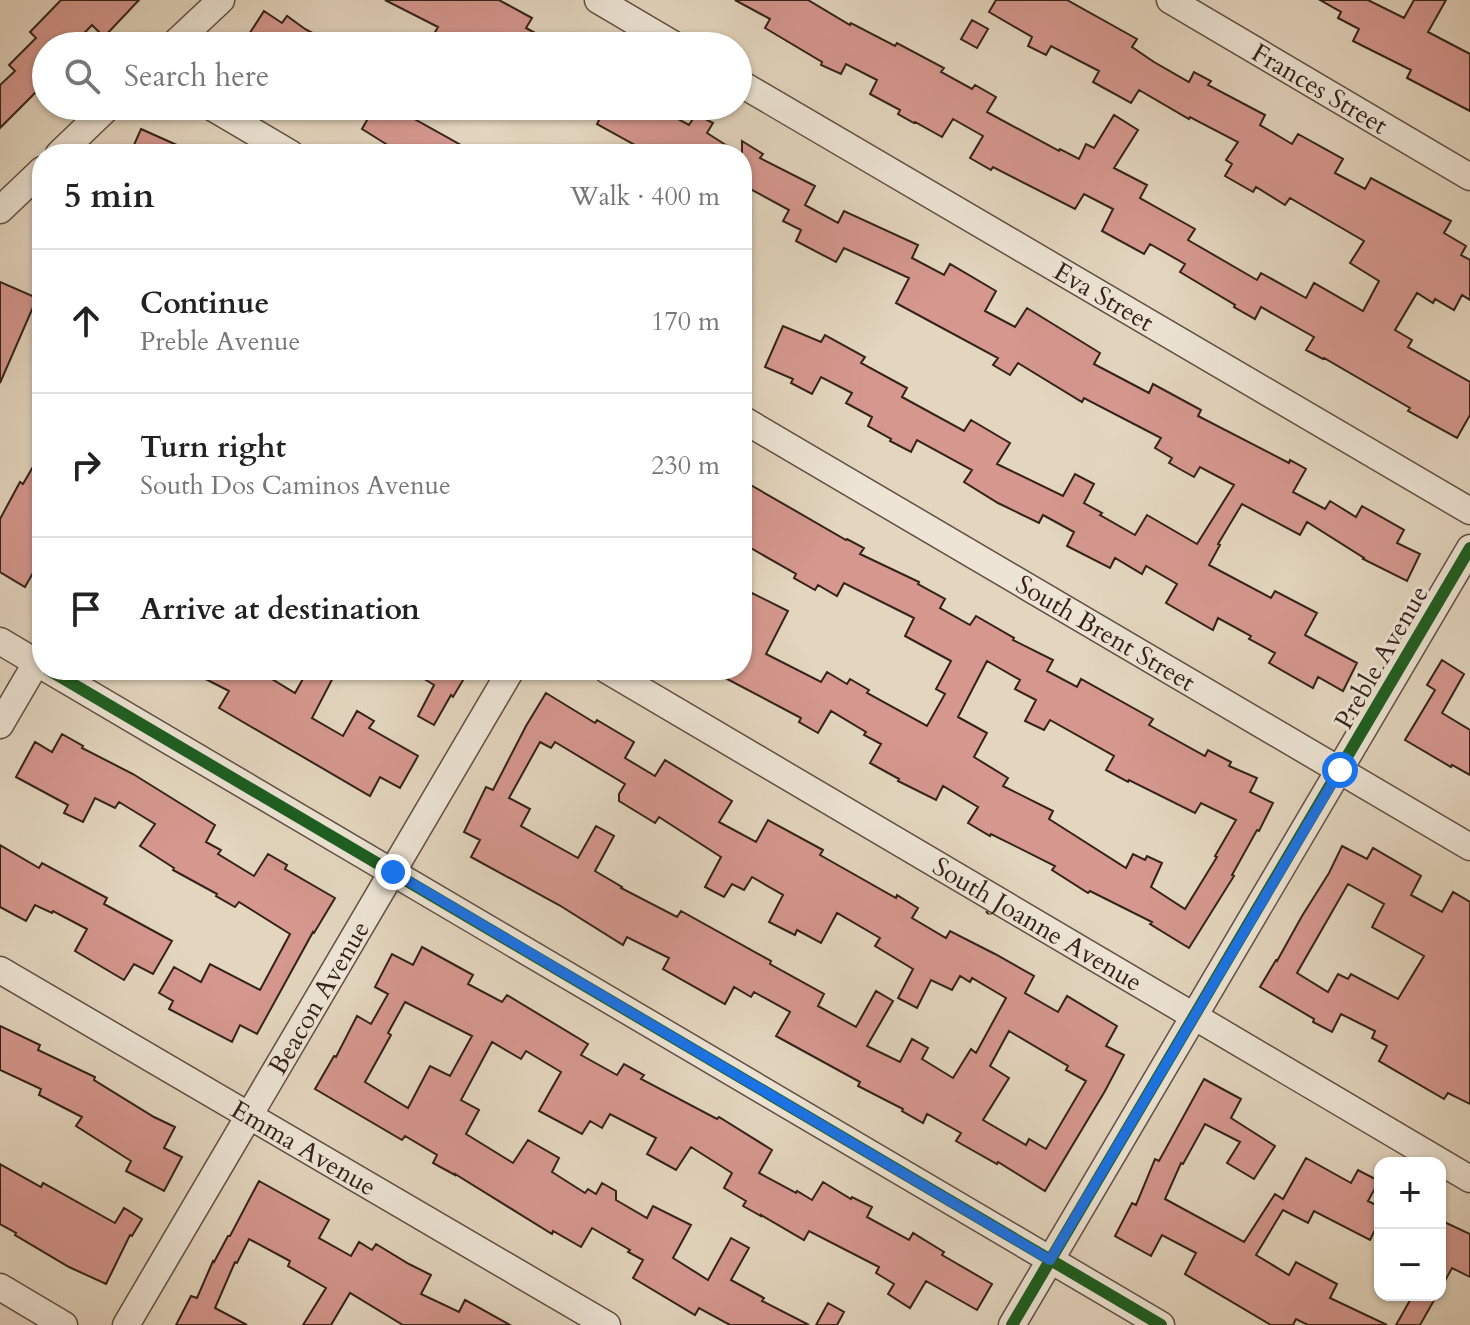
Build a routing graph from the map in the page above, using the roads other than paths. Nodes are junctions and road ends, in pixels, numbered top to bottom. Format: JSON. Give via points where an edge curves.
{"nodes":[{"id":1,"x":221,"y":0,"type":"edge"},
{"id":2,"x":598,"y":0,"type":"edge"},
{"id":3,"x":1170,"y":0,"type":"edge"},
{"id":4,"x":187,"y":32,"type":"edge"},
{"id":5,"x":652,"y":32,"type":"edge"},
{"id":6,"x":752,"y":90,"type":"edge"},
{"id":7,"x":94,"y":120,"type":"edge"},
{"id":8,"x":234,"y":120,"type":"edge"},
{"id":9,"x":69,"y":144,"type":"edge"},
{"id":10,"x":274,"y":144,"type":"edge"},
{"id":11,"x":1470,"y":177,"type":"edge"},
{"id":12,"x":32,"y":180,"type":"edge"},
{"id":13,"x":0,"y":210,"type":"edge"},
{"id":14,"x":752,"y":425,"type":"edge"},
{"id":15,"x":1470,"y":511,"type":"edge"},
{"id":16,"x":1470,"y":548,"type":"edge"},
{"id":17,"x":0,"y":641,"type":"edge"},
{"id":18,"x":32,"y":658,"type":"edge"},
{"id":19,"x":32,"y":678,"type":"edge"},
{"id":20,"x":71,"y":680,"type":"edge"},
{"id":21,"x":505,"y":680,"type":"edge"},
{"id":22,"x":624,"y":680,"type":"edge"},
{"id":23,"x":0,"y":725,"type":"edge"},
{"id":24,"x":1340,"y":770,"type":"junction"},
{"id":25,"x":1470,"y":847,"type":"edge"},
{"id":26,"x":393,"y":872,"type":"junction"},
{"id":27,"x":0,"y":970,"type":"edge"},
{"id":28,"x":1194,"y":1015,"type":"junction"},
{"id":29,"x":249,"y":1116,"type":"junction"},
{"id":30,"x":1470,"y":1179,"type":"edge"},
{"id":31,"x":1050,"y":1260,"type":"junction"},
{"id":32,"x":0,"y":1287,"type":"edge"},
{"id":33,"x":64,"y":1325,"type":"edge"},
{"id":34,"x":126,"y":1325,"type":"edge"},
{"id":35,"x":607,"y":1325,"type":"edge"},
{"id":36,"x":1012,"y":1325,"type":"edge"},
{"id":37,"x":1161,"y":1325,"type":"edge"}],
"edges":[{"from":1,"to":4,"type":"street"},
{"from":2,"to":5,"type":"street"},
{"from":3,"to":11,"type":"street","name":"Frances Street"},
{"from":6,"to":15,"type":"street","name":"Eva Street"},
{"from":7,"to":9,"type":"street"},
{"from":8,"to":10,"type":"street"},
{"from":12,"to":13,"type":"street"},
{"from":14,"to":24,"type":"street","name":"South Brent Street"},
{"from":16,"to":24,"type":"street","name":"Preble Avenue"},
{"from":17,"to":18,"type":"street"},
{"from":19,"to":23,"type":"street"},
{"from":20,"to":26,"type":"street"},
{"from":21,"to":26,"type":"street","name":"Beacon Avenue"},
{"from":22,"to":28,"type":"street","name":"South Joanne Avenue"},
{"from":24,"to":25,"type":"street","name":"South Brent Street"},
{"from":24,"to":28,"type":"street","name":"Preble Avenue"},
{"from":26,"to":29,"type":"street","name":"Beacon Avenue"},
{"from":26,"to":31,"type":"street"},
{"from":27,"to":29,"type":"street","name":"Emma Avenue"},
{"from":28,"to":30,"type":"street","name":"South Joanne Avenue"},
{"from":28,"to":31,"type":"street","name":"Preble Avenue"},
{"from":29,"to":34,"type":"street","name":"Beacon Avenue"},
{"from":29,"to":35,"type":"street","name":"Emma Avenue"},
{"from":31,"to":36,"type":"street","name":"Preble Avenue"},
{"from":31,"to":37,"type":"street"},
{"from":32,"to":33,"type":"street"}]}
